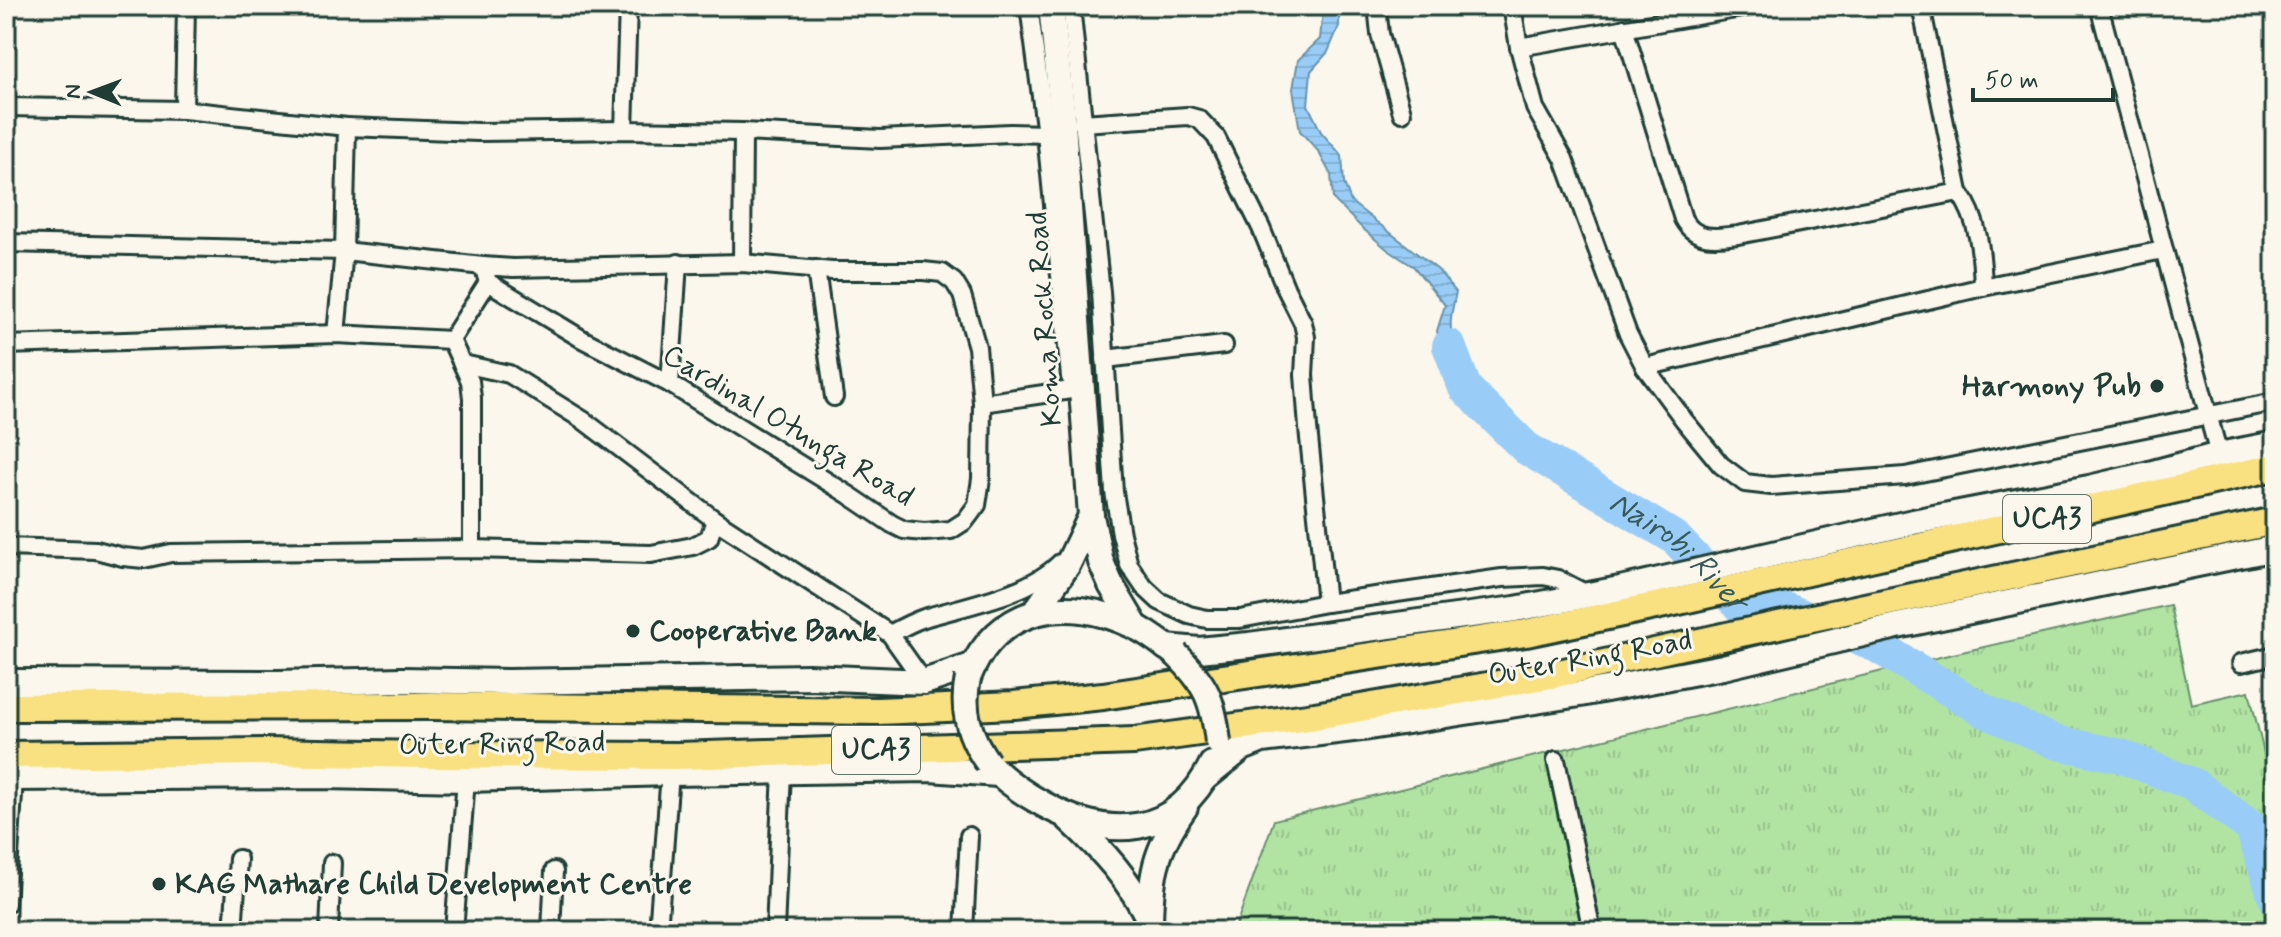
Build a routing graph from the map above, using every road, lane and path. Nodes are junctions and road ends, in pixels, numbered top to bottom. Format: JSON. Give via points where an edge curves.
{"nodes":[{"id":1,"x":186,"y":6,"type":"edge"},
{"id":2,"x":628,"y":6,"type":"edge"},
{"id":3,"x":1029,"y":6,"type":"edge"},
{"id":4,"x":1051,"y":6,"type":"edge"},
{"id":5,"x":1071,"y":6,"type":"edge"},
{"id":6,"x":1377,"y":6,"type":"edge"},
{"id":7,"x":1512,"y":6,"type":"edge"},
{"id":8,"x":1753,"y":6,"type":"edge"},
{"id":9,"x":1921,"y":6,"type":"edge"},
{"id":10,"x":2099,"y":6,"type":"edge"},
{"id":11,"x":1624,"y":28,"type":"junction"},
{"id":12,"x":1519,"y":47,"type":"junction"},
{"id":13,"x":6,"y":107,"type":"edge"},
{"id":14,"x":184,"y":110,"type":"junction"},
{"id":15,"x":1402,"y":113,"type":"dead end"},
{"id":16,"x":1082,"y":123,"type":"junction"},
{"id":17,"x":347,"y":127,"type":"junction"},
{"id":18,"x":624,"y":130,"type":"junction"},
{"id":19,"x":743,"y":132,"type":"junction"},
{"id":20,"x":1046,"y":134,"type":"junction"},
{"id":21,"x":1959,"y":192,"type":"junction"},
{"id":22,"x":6,"y":243,"type":"edge"},
{"id":23,"x":2163,"y":250,"type":"junction"},
{"id":24,"x":344,"y":251,"type":"junction"},
{"id":25,"x":678,"y":263,"type":"junction"},
{"id":26,"x":742,"y":263,"type":"junction"},
{"id":27,"x":816,"y":269,"type":"junction"},
{"id":28,"x":486,"y":274,"type":"junction"},
{"id":29,"x":1983,"y":287,"type":"junction"},
{"id":30,"x":336,"y":334,"type":"junction"},
{"id":31,"x":451,"y":340,"type":"junction"},
{"id":32,"x":6,"y":345,"type":"edge"},
{"id":33,"x":1224,"y":345,"type":"dead end"},
{"id":34,"x":1105,"y":359,"type":"junction"},
{"id":35,"x":463,"y":364,"type":"junction"},
{"id":36,"x":1645,"y":367,"type":"junction"},
{"id":37,"x":670,"y":384,"type":"junction"},
{"id":38,"x":1071,"y":390,"type":"junction"},
{"id":39,"x":834,"y":397,"type":"dead end"},
{"id":40,"x":2275,"y":402,"type":"edge"},
{"id":41,"x":982,"y":403,"type":"junction"},
{"id":42,"x":2208,"y":417,"type":"junction"},
{"id":43,"x":2275,"y":444,"type":"edge"},
{"id":44,"x":2219,"y":455,"type":"junction"},
{"id":45,"x":2275,"y":467,"type":"edge"},
{"id":46,"x":1091,"y":516,"type":"junction"},
{"id":47,"x":715,"y":520,"type":"junction"},
{"id":48,"x":2275,"y":521,"type":"edge"},
{"id":49,"x":1840,"y":538,"type":"junction"},
{"id":50,"x":2177,"y":542,"type":"junction"},
{"id":51,"x":6,"y":547,"type":"edge"},
{"id":52,"x":2275,"y":548,"type":"edge"},
{"id":53,"x":472,"y":549,"type":"junction"},
{"id":54,"x":1906,"y":549,"type":"junction"},
{"id":55,"x":2185,"y":567,"type":"junction"},
{"id":56,"x":1589,"y":595,"type":"junction"},
{"id":57,"x":1326,"y":603,"type":"junction"},
{"id":58,"x":1035,"y":612,"type":"junction"},
{"id":59,"x":1136,"y":627,"type":"junction"},
{"id":60,"x":890,"y":634,"type":"junction"},
{"id":61,"x":1171,"y":650,"type":"junction"},
{"id":62,"x":2275,"y":655,"type":"edge"},
{"id":63,"x":2241,"y":663,"type":"dead end"},
{"id":64,"x":970,"y":672,"type":"junction"},
{"id":65,"x":6,"y":682,"type":"edge"},
{"id":66,"x":924,"y":682,"type":"junction"},
{"id":67,"x":6,"y":707,"type":"edge"},
{"id":68,"x":1556,"y":760,"type":"dead end"},
{"id":69,"x":993,"y":768,"type":"junction"},
{"id":70,"x":9,"y":771,"type":"edge"},
{"id":71,"x":782,"y":771,"type":"junction"},
{"id":72,"x":670,"y":773,"type":"junction"},
{"id":73,"x":466,"y":779,"type":"junction"},
{"id":74,"x":1200,"y":785,"type":"junction"},
{"id":75,"x":1068,"y":818,"type":"junction"},
{"id":76,"x":969,"y":836,"type":"dead end"},
{"id":77,"x":238,"y":859,"type":"dead end"},
{"id":78,"x":332,"y":863,"type":"dead end"},
{"id":79,"x":554,"y":871,"type":"dead end"},
{"id":80,"x":6,"y":904,"type":"edge"},
{"id":81,"x":1150,"y":926,"type":"edge"},
{"id":82,"x":233,"y":931,"type":"edge"},
{"id":83,"x":329,"y":931,"type":"edge"},
{"id":84,"x":454,"y":931,"type":"edge"},
{"id":85,"x":551,"y":931,"type":"edge"},
{"id":86,"x":658,"y":931,"type":"edge"},
{"id":87,"x":775,"y":931,"type":"edge"},
{"id":88,"x":964,"y":931,"type":"edge"},
{"id":89,"x":1592,"y":931,"type":"edge"}],
"edges":[{"from":1,"to":14,"type":"street"},
{"from":2,"to":18,"type":"street"},
{"from":3,"to":20,"type":"street"},
{"from":4,"to":46,"type":"main road","name":"Koma Rock Road"},
{"from":5,"to":16,"type":"street"},
{"from":6,"to":15,"type":"street"},
{"from":7,"to":12,"type":"street"},
{"from":8,"to":11,"type":"street"},
{"from":9,"to":21,"type":"street"},
{"from":10,"to":23,"type":"street"},
{"from":11,"to":12,"type":"street"},
{"from":11,"to":21,"type":"street","via":[[1683,219],[1694,233],[1738,235]]},
{"from":12,"to":36,"type":"street","via":[[1535,108],[1564,159]]},
{"from":13,"to":14,"type":"street"},
{"from":14,"to":17,"type":"street"},
{"from":16,"to":34,"type":"street"},
{"from":16,"to":57,"type":"street","via":[[1188,116],[1199,119],[1216,137],[1305,331],[1308,428]]},
{"from":17,"to":18,"type":"street"},
{"from":17,"to":24,"type":"street"},
{"from":18,"to":19,"type":"street"},
{"from":19,"to":20,"type":"street","via":[[880,139]]},
{"from":19,"to":26,"type":"street"},
{"from":20,"to":38,"type":"street"},
{"from":21,"to":29,"type":"street","via":[[1978,239]]},
{"from":22,"to":24,"type":"street"},
{"from":23,"to":29,"type":"street"},
{"from":23,"to":42,"type":"street"},
{"from":24,"to":28,"type":"street"},
{"from":24,"to":30,"type":"street"},
{"from":25,"to":26,"type":"street","name":"Cardinal Otunga Road"},
{"from":25,"to":28,"type":"street","name":"Cardinal Otunga Road","via":[[513,268]]},
{"from":25,"to":37,"type":"street"},
{"from":26,"to":27,"type":"street","name":"Cardinal Otunga Road"},
{"from":27,"to":39,"type":"street"},
{"from":27,"to":41,"type":"street","name":"Cardinal Otunga Road","via":[[923,271],[942,273],[954,282],[977,347]]},
{"from":28,"to":31,"type":"street"},
{"from":28,"to":37,"type":"street","name":"Cardinal Otunga Road","via":[[582,339]]},
{"from":29,"to":36,"type":"street"},
{"from":30,"to":31,"type":"street"},
{"from":30,"to":32,"type":"street"},
{"from":31,"to":35,"type":"street"},
{"from":33,"to":34,"type":"street"},
{"from":34,"to":57,"type":"street","via":[[1121,534],[1129,565],[1144,587],[1159,601],[1207,619],[1240,619]]},
{"from":35,"to":47,"type":"street","via":[[521,381],[583,420]]},
{"from":35,"to":53,"type":"street","via":[[472,398]]},
{"from":36,"to":42,"type":"street","via":[[1721,465],[1745,483],[1771,486],[1905,476]]},
{"from":37,"to":41,"type":"street","name":"Cardinal Otunga Road","via":[[892,524],[924,532],[951,530],[977,505]]},
{"from":38,"to":41,"type":"street"},
{"from":38,"to":60,"type":"street","via":[[1080,502],[1076,541],[1064,559],[1043,577],[1012,591],[920,619]]},
{"from":40,"to":42,"type":"street"},
{"from":42,"to":44,"type":"street"},
{"from":43,"to":44,"type":"main road","number":"UCA3"},
{"from":44,"to":49,"type":"main road","number":"UCA3","via":[[2134,478]]},
{"from":45,"to":54,"type":"main road","name":"Outer Ring Road","number":"UCA3"},
{"from":46,"to":58,"type":"main road","name":"Koma Rock Road","via":[[1067,566]]},
{"from":46,"to":59,"type":"main road","via":[[1101,562]]},
{"from":47,"to":53,"type":"street","via":[[709,538],[651,554]]},
{"from":47,"to":60,"type":"street"},
{"from":48,"to":50,"type":"main road","name":"Outer Ring Road","number":"UCA3"},
{"from":49,"to":54,"type":"main road"},
{"from":49,"to":56,"type":"main road","name":"Outer Ring Road","number":"UCA3"},
{"from":50,"to":55,"type":"main road"},
{"from":50,"to":70,"type":"main road","name":"Outer Ring Road","number":"UCA3","via":[[1550,675],[1134,741],[678,756],[102,756]]},
{"from":51,"to":53,"type":"street","via":[[96,550],[144,559],[171,553]]},
{"from":52,"to":55,"type":"main road","name":"Outer Ring Road","number":"UCA3"},
{"from":54,"to":67,"type":"main road","name":"Outer Ring Road","number":"UCA3","via":[[1526,633],[1014,705],[928,710]]},
{"from":55,"to":74,"type":"main road","name":"Outer Ring Road","number":"UCA3","via":[[1580,694],[1262,740],[1242,748]]},
{"from":56,"to":57,"type":"street","via":[[1543,576]]},
{"from":56,"to":61,"type":"main road","name":"Outer Ring Road","number":"UCA3","via":[[1305,638]]},
{"from":58,"to":59,"type":"main road","via":[[1086,612]]},
{"from":58,"to":64,"type":"main road","via":[[991,638]]},
{"from":59,"to":61,"type":"main road"},
{"from":60,"to":66,"type":"street"},
{"from":61,"to":74,"type":"main road","bridge":true,"via":[[1206,690],[1215,716],[1218,742]]},
{"from":62,"to":63,"type":"street"},
{"from":64,"to":66,"type":"main road","name":"Outer Ring Road","number":"UCA3"},
{"from":64,"to":69,"type":"main road","name":"Outer Ring Road","bridge":true,"via":[[964,709],[970,734]]},
{"from":65,"to":66,"type":"main road","name":"Outer Ring Road","number":"UCA3","via":[[809,677]]},
{"from":68,"to":89,"type":"street"},
{"from":69,"to":71,"type":"main road","name":"Outer Ring Road","number":"UCA3"},
{"from":69,"to":75,"type":"main road","name":"Outer Ring Road"},
{"from":70,"to":73,"type":"main road","name":"Outer Ring Road","number":"UCA3"},
{"from":70,"to":80,"type":"street"},
{"from":71,"to":72,"type":"main road","name":"Outer Ring Road","number":"UCA3"},
{"from":71,"to":87,"type":"street"},
{"from":72,"to":73,"type":"main road","name":"Outer Ring Road","number":"UCA3"},
{"from":72,"to":86,"type":"street"},
{"from":73,"to":84,"type":"street"},
{"from":74,"to":75,"type":"main road","name":"Outer Ring Road","via":[[1150,823],[1106,828]]},
{"from":74,"to":81,"type":"main road","via":[[1157,858]]},
{"from":75,"to":81,"type":"main road","via":[[1119,871]]},
{"from":76,"to":88,"type":"street"},
{"from":77,"to":82,"type":"street"},
{"from":78,"to":83,"type":"street"},
{"from":79,"to":85,"type":"street"}]}
